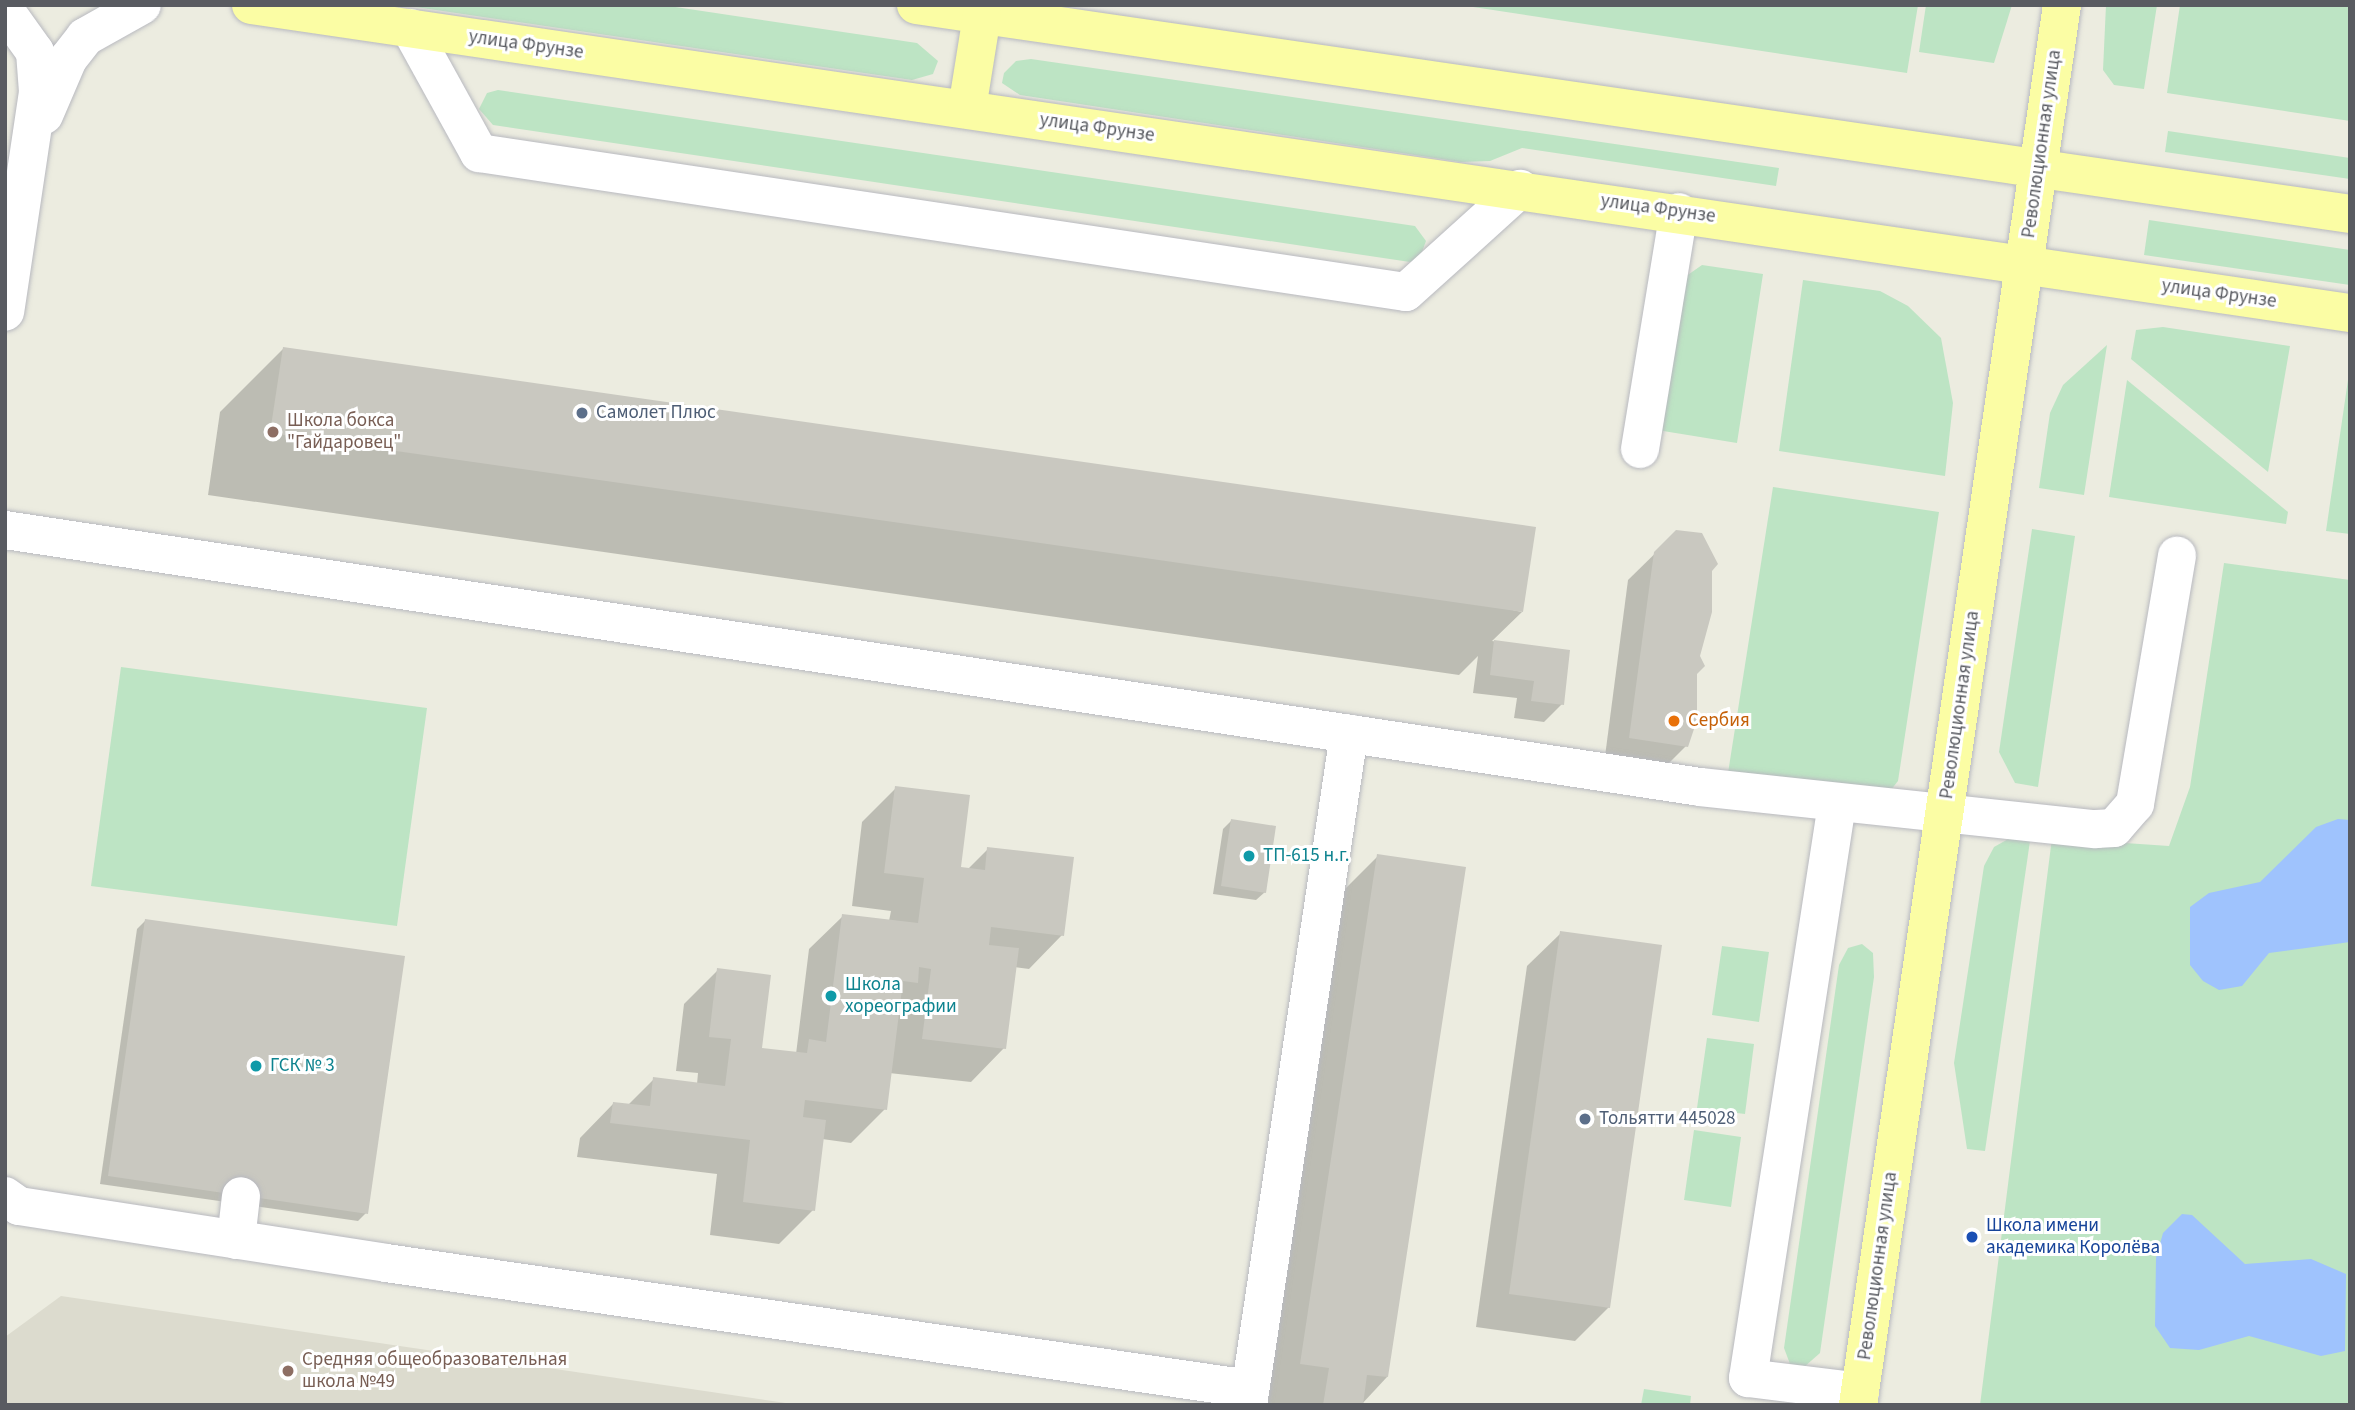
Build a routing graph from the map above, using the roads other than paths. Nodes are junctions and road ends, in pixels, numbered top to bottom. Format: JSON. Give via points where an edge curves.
{"nodes":[{"id":1,"x":142,"y":5,"type":"edge"},
{"id":2,"x":251,"y":5,"type":"edge"},
{"id":3,"x":916,"y":5,"type":"edge"},
{"id":4,"x":2062,"y":5,"type":"edge"},
{"id":5,"x":5,"y":10,"type":"edge"},
{"id":6,"x":982,"y":15,"type":"junction"},
{"id":7,"x":410,"y":28,"type":"junction"},
{"id":8,"x":967,"y":109,"type":"junction"},
{"id":9,"x":31,"y":154,"type":"junction"},
{"id":10,"x":2039,"y":168,"type":"junction"},
{"id":11,"x":1520,"y":189,"type":"junction"},
{"id":12,"x":1679,"y":212,"type":"junction"},
{"id":13,"x":2350,"y":214,"type":"edge"},
{"id":14,"x":2024,"y":265,"type":"junction"},
{"id":15,"x":5,"y":312,"type":"edge"},
{"id":16,"x":2350,"y":313,"type":"edge"},
{"id":17,"x":1640,"y":449,"type":"dead end"},
{"id":18,"x":5,"y":530,"type":"edge"},
{"id":19,"x":2177,"y":556,"type":"dead end"},
{"id":20,"x":1349,"y":734,"type":"junction"},
{"id":21,"x":1837,"y":804,"type":"junction"},
{"id":22,"x":1944,"y":818,"type":"junction"},
{"id":23,"x":5,"y":1196,"type":"edge"},
{"id":24,"x":241,"y":1196,"type":"dead end"},
{"id":25,"x":236,"y":1240,"type":"junction"},
{"id":26,"x":1249,"y":1397,"type":"edge"},
{"id":27,"x":1859,"y":1398,"type":"edge"}],
"edges":[{"from":1,"to":9,"type":"street","via":[[106,20],[68,59]]},
{"from":2,"to":7,"type":"main road","name":"улица Фрунзе"},
{"from":3,"to":6,"type":"main road"},
{"from":4,"to":10,"type":"main road","name":"Революционная улица"},
{"from":5,"to":9,"type":"street","via":[[35,52]]},
{"from":6,"to":8,"type":"main road"},
{"from":6,"to":10,"type":"main road"},
{"from":7,"to":8,"type":"main road","name":"улица Фрунзе"},
{"from":7,"to":11,"type":"street","via":[[480,153],[1406,292]]},
{"from":8,"to":11,"type":"main road","name":"улица Фрунзе"},
{"from":9,"to":15,"type":"street"},
{"from":10,"to":13,"type":"main road"},
{"from":10,"to":14,"type":"main road","name":"Революционная улица"},
{"from":11,"to":12,"type":"main road","name":"улица Фрунзе"},
{"from":12,"to":14,"type":"main road","name":"улица Фрунзе"},
{"from":12,"to":17,"type":"street"},
{"from":14,"to":16,"type":"main road","name":"улица Фрунзе"},
{"from":14,"to":22,"type":"main road","name":"Революционная улица"},
{"from":18,"to":20,"type":"street"},
{"from":19,"to":22,"type":"street","via":[[2141,780],[2124,820],[2096,829]]},
{"from":20,"to":21,"type":"street"},
{"from":20,"to":26,"type":"street"},
{"from":21,"to":22,"type":"street"},
{"from":21,"to":27,"type":"street","via":[[1748,1378]]},
{"from":22,"to":27,"type":"main road","name":"Революционная улица"},
{"from":23,"to":25,"type":"street","via":[[19,1206]]},
{"from":24,"to":25,"type":"street"},
{"from":25,"to":26,"type":"street"}]}
